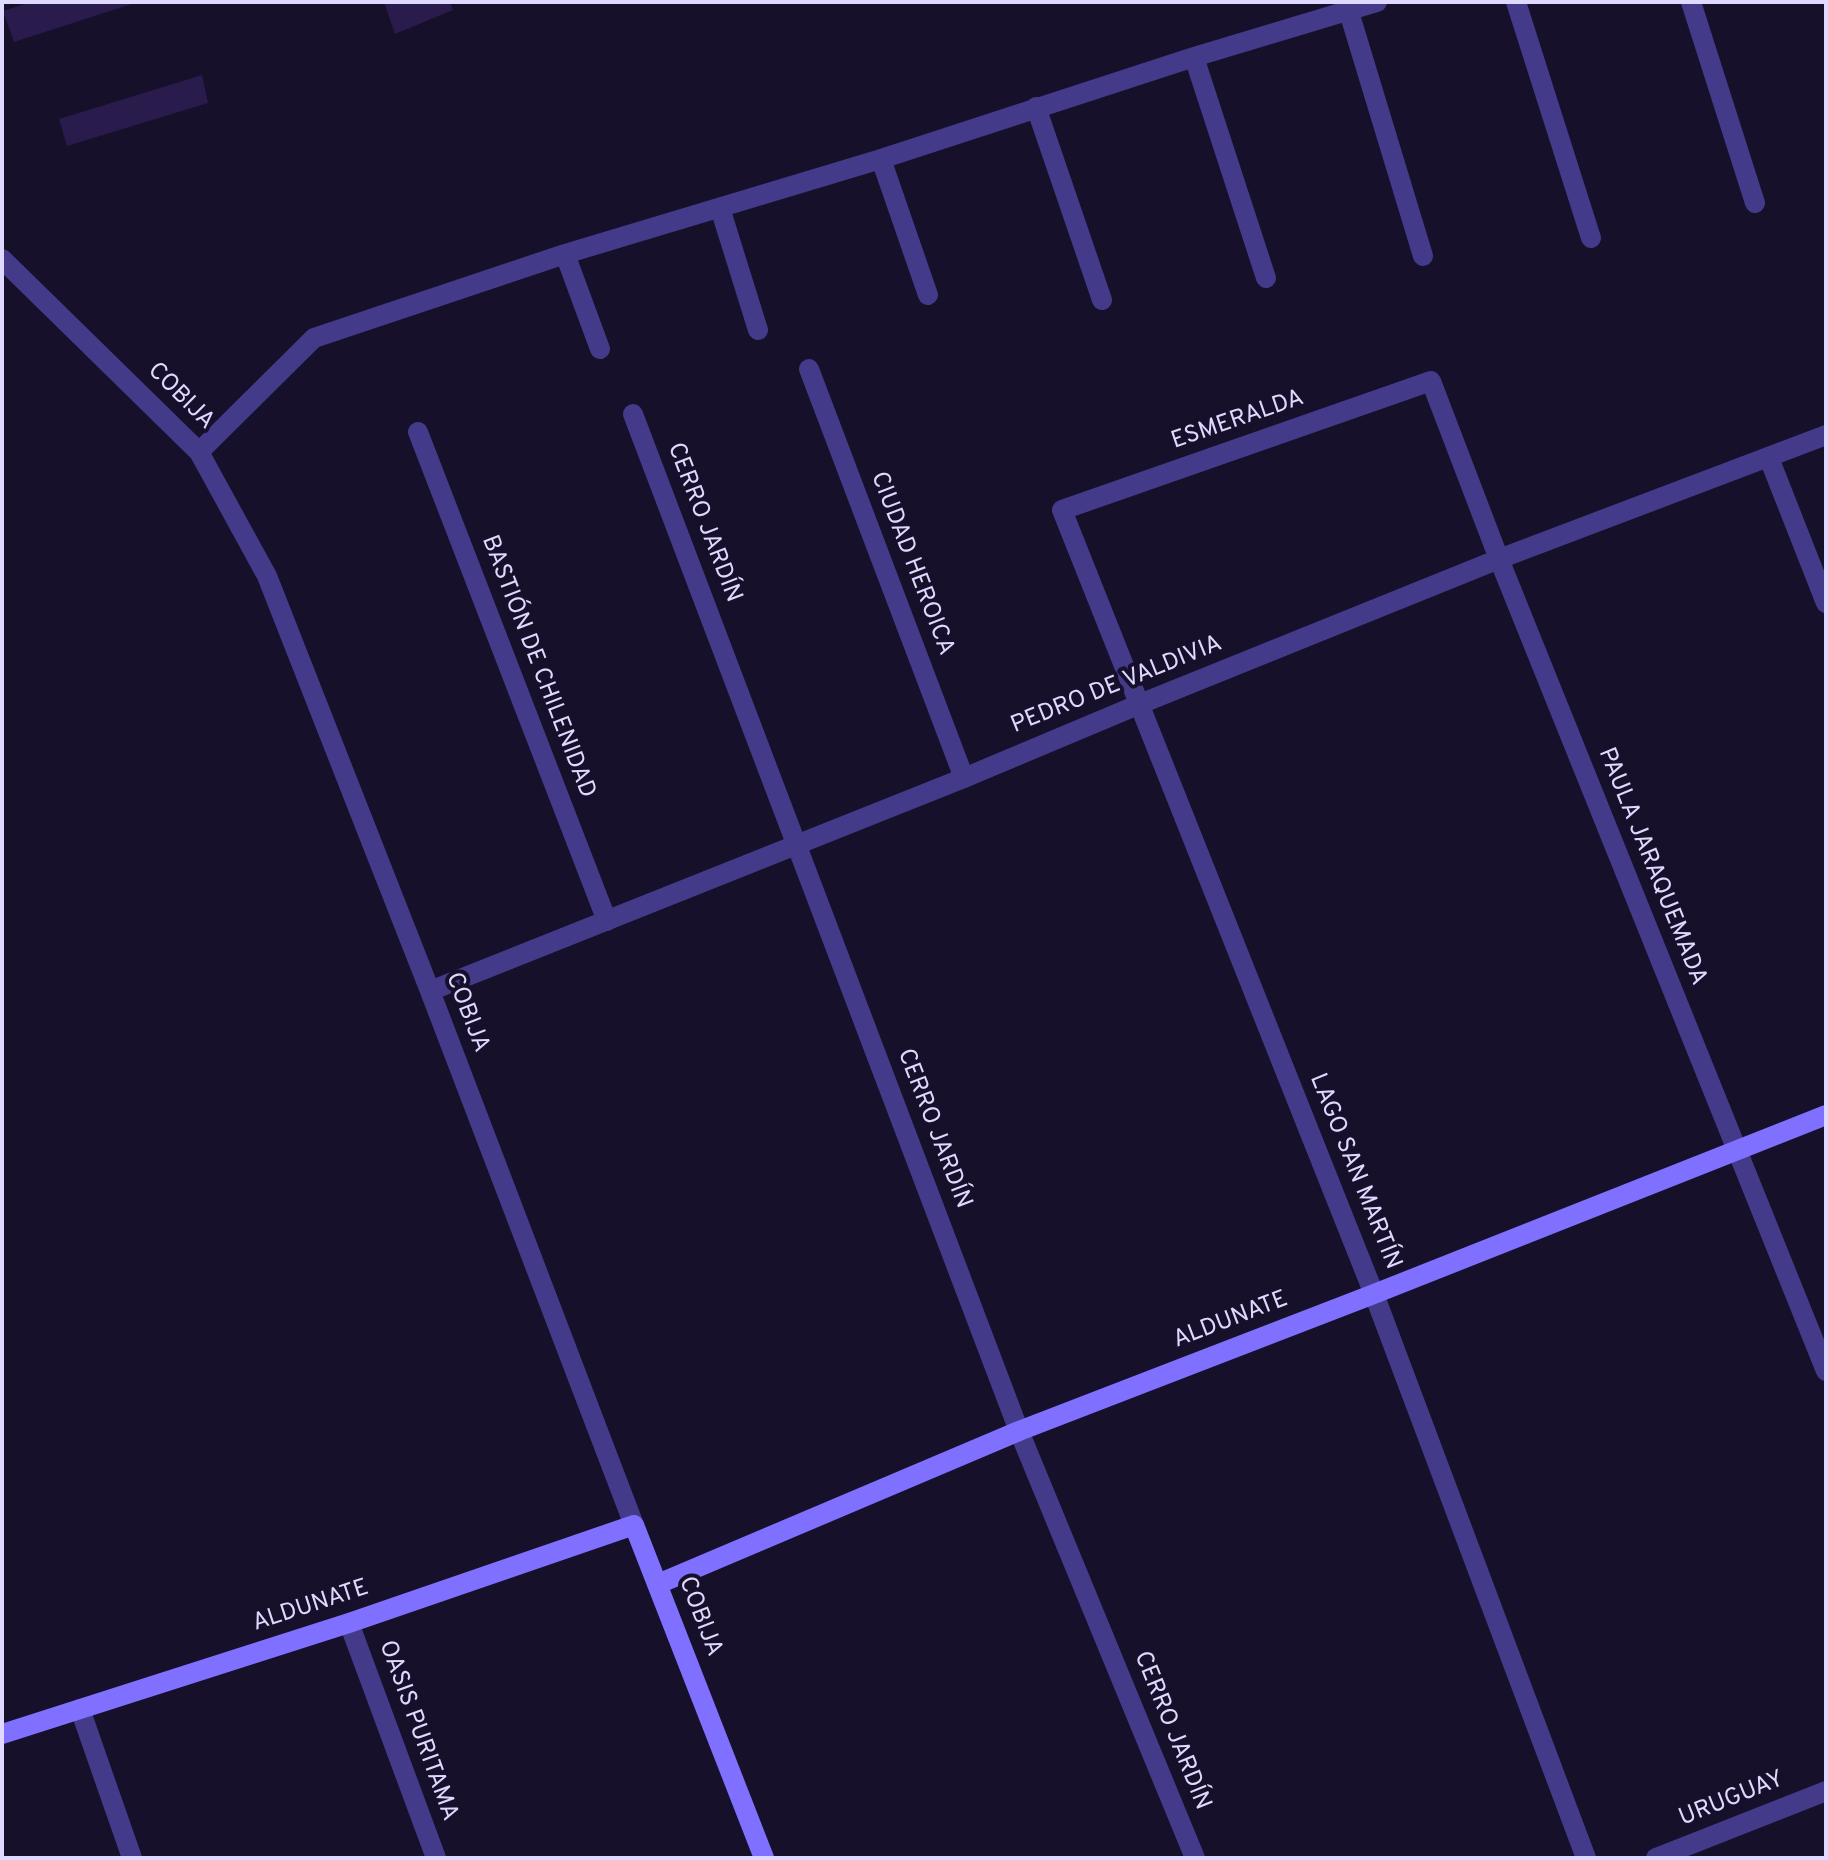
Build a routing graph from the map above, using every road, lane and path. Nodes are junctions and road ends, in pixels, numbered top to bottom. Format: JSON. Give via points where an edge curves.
{"nodes":[{"id":1,"x":1377,"y":2,"type":"edge"},
{"id":2,"x":1516,"y":2,"type":"edge"},
{"id":3,"x":1691,"y":2,"type":"edge"},
{"id":4,"x":1349,"y":12,"type":"junction"},
{"id":5,"x":1194,"y":57,"type":"junction"},
{"id":6,"x":1036,"y":107,"type":"junction"},
{"id":7,"x":881,"y":159,"type":"junction"},
{"id":8,"x":1755,"y":203,"type":"dead end"},
{"id":9,"x":720,"y":208,"type":"junction"},
{"id":10,"x":1591,"y":238,"type":"dead end"},
{"id":11,"x":565,"y":254,"type":"junction"},
{"id":12,"x":1423,"y":256,"type":"dead end"},
{"id":13,"x":2,"y":259,"type":"edge"},
{"id":14,"x":1266,"y":278,"type":"dead end"},
{"id":15,"x":928,"y":295,"type":"dead end"},
{"id":16,"x":1102,"y":300,"type":"dead end"},
{"id":17,"x":758,"y":330,"type":"dead end"},
{"id":18,"x":600,"y":349,"type":"dead end"},
{"id":19,"x":809,"y":369,"type":"dead end"},
{"id":20,"x":1431,"y":381,"type":"joint"},
{"id":21,"x":633,"y":414,"type":"dead end"},
{"id":22,"x":418,"y":432,"type":"dead end"},
{"id":23,"x":1826,"y":435,"type":"edge"},
{"id":24,"x":199,"y":452,"type":"junction"},
{"id":25,"x":1769,"y":458,"type":"junction"},
{"id":26,"x":1062,"y":510,"type":"joint"},
{"id":27,"x":1499,"y":559,"type":"junction"},
{"id":28,"x":1826,"y":603,"type":"edge"},
{"id":29,"x":1140,"y":704,"type":"junction"},
{"id":30,"x":964,"y":778,"type":"junction"},
{"id":31,"x":797,"y":844,"type":"junction"},
{"id":32,"x":607,"y":921,"type":"junction"},
{"id":33,"x":430,"y":991,"type":"junction"},
{"id":34,"x":1826,"y":1115,"type":"edge"},
{"id":35,"x":1736,"y":1150,"type":"junction"},
{"id":36,"x":1374,"y":1294,"type":"junction"},
{"id":37,"x":1826,"y":1371,"type":"edge"},
{"id":38,"x":1019,"y":1431,"type":"junction"},
{"id":39,"x":634,"y":1525,"type":"junction"},
{"id":40,"x":658,"y":1584,"type":"junction"},
{"id":41,"x":349,"y":1623,"type":"junction"},
{"id":42,"x":80,"y":1709,"type":"junction"},
{"id":43,"x":2,"y":1734,"type":"edge"},
{"id":44,"x":1826,"y":1791,"type":"edge"},
{"id":45,"x":132,"y":1858,"type":"edge"},
{"id":46,"x":436,"y":1858,"type":"edge"},
{"id":47,"x":764,"y":1858,"type":"edge"},
{"id":48,"x":1195,"y":1858,"type":"edge"},
{"id":49,"x":1586,"y":1858,"type":"edge"},
{"id":50,"x":1656,"y":1858,"type":"edge"}],
"edges":[{"from":1,"to":4,"type":"street"},
{"from":2,"to":10,"type":"street"},
{"from":3,"to":8,"type":"street"},
{"from":4,"to":5,"type":"street"},
{"from":4,"to":12,"type":"street"},
{"from":5,"to":6,"type":"street"},
{"from":5,"to":14,"type":"street"},
{"from":6,"to":7,"type":"street"},
{"from":6,"to":16,"type":"street"},
{"from":7,"to":9,"type":"street"},
{"from":7,"to":15,"type":"street"},
{"from":9,"to":11,"type":"street"},
{"from":9,"to":17,"type":"street"},
{"from":11,"to":18,"type":"street"},
{"from":11,"to":24,"type":"street","via":[[314,338]]},
{"from":13,"to":24,"type":"street","name":"COBIJA"},
{"from":19,"to":30,"type":"street","name":"CIUDAD HEROICA"},
{"from":20,"to":26,"type":"street","name":"ESMERALDA"},
{"from":20,"to":27,"type":"street","name":"PAULA JARAQUEMADA"},
{"from":21,"to":31,"type":"street","name":"CERRO JARDÍN"},
{"from":22,"to":32,"type":"street","name":"BASTIÓN DE CHILENIDAD"},
{"from":23,"to":25,"type":"street","name":"PEDRO DE VALDIVIA"},
{"from":24,"to":33,"type":"street","name":"COBIJA","via":[[267,576]]},
{"from":25,"to":27,"type":"street","name":"PEDRO DE VALDIVIA"},
{"from":25,"to":28,"type":"street"},
{"from":26,"to":29,"type":"street","name":"LAGO SAN MARTÍN"},
{"from":27,"to":29,"type":"street","name":"PEDRO DE VALDIVIA"},
{"from":27,"to":35,"type":"street","name":"PAULA JARAQUEMADA"},
{"from":29,"to":30,"type":"street","name":"PEDRO DE VALDIVIA"},
{"from":29,"to":36,"type":"street","name":"LAGO SAN MARTÍN"},
{"from":30,"to":31,"type":"street","name":"PEDRO DE VALDIVIA"},
{"from":31,"to":32,"type":"street","name":"PEDRO DE VALDIVIA"},
{"from":31,"to":38,"type":"street","name":"CERRO JARDÍN"},
{"from":32,"to":33,"type":"street","name":"PEDRO DE VALDIVIA"},
{"from":33,"to":39,"type":"street","name":"COBIJA"},
{"from":34,"to":35,"type":"main road","name":"ALDUNATE"},
{"from":35,"to":36,"type":"main road","name":"ALDUNATE"},
{"from":35,"to":37,"type":"street","name":"PAULA JARAQUEMADA"},
{"from":36,"to":38,"type":"main road","name":"ALDUNATE"},
{"from":36,"to":49,"type":"street","name":"LAGO SAN MARTÍN"},
{"from":38,"to":40,"type":"main road","name":"ALDUNATE"},
{"from":38,"to":48,"type":"street","name":"CERRO JARDÍN"},
{"from":39,"to":40,"type":"main road","name":"COBIJA"},
{"from":39,"to":41,"type":"main road","name":"ALDUNATE"},
{"from":40,"to":47,"type":"main road","name":"COBIJA"},
{"from":41,"to":42,"type":"main road","name":"ALDUNATE"},
{"from":41,"to":46,"type":"street","name":"OASIS PURITAMA"},
{"from":42,"to":43,"type":"main road","name":"ALDUNATE"},
{"from":42,"to":45,"type":"street"},
{"from":44,"to":50,"type":"street","name":"URUGUAY"}]}
